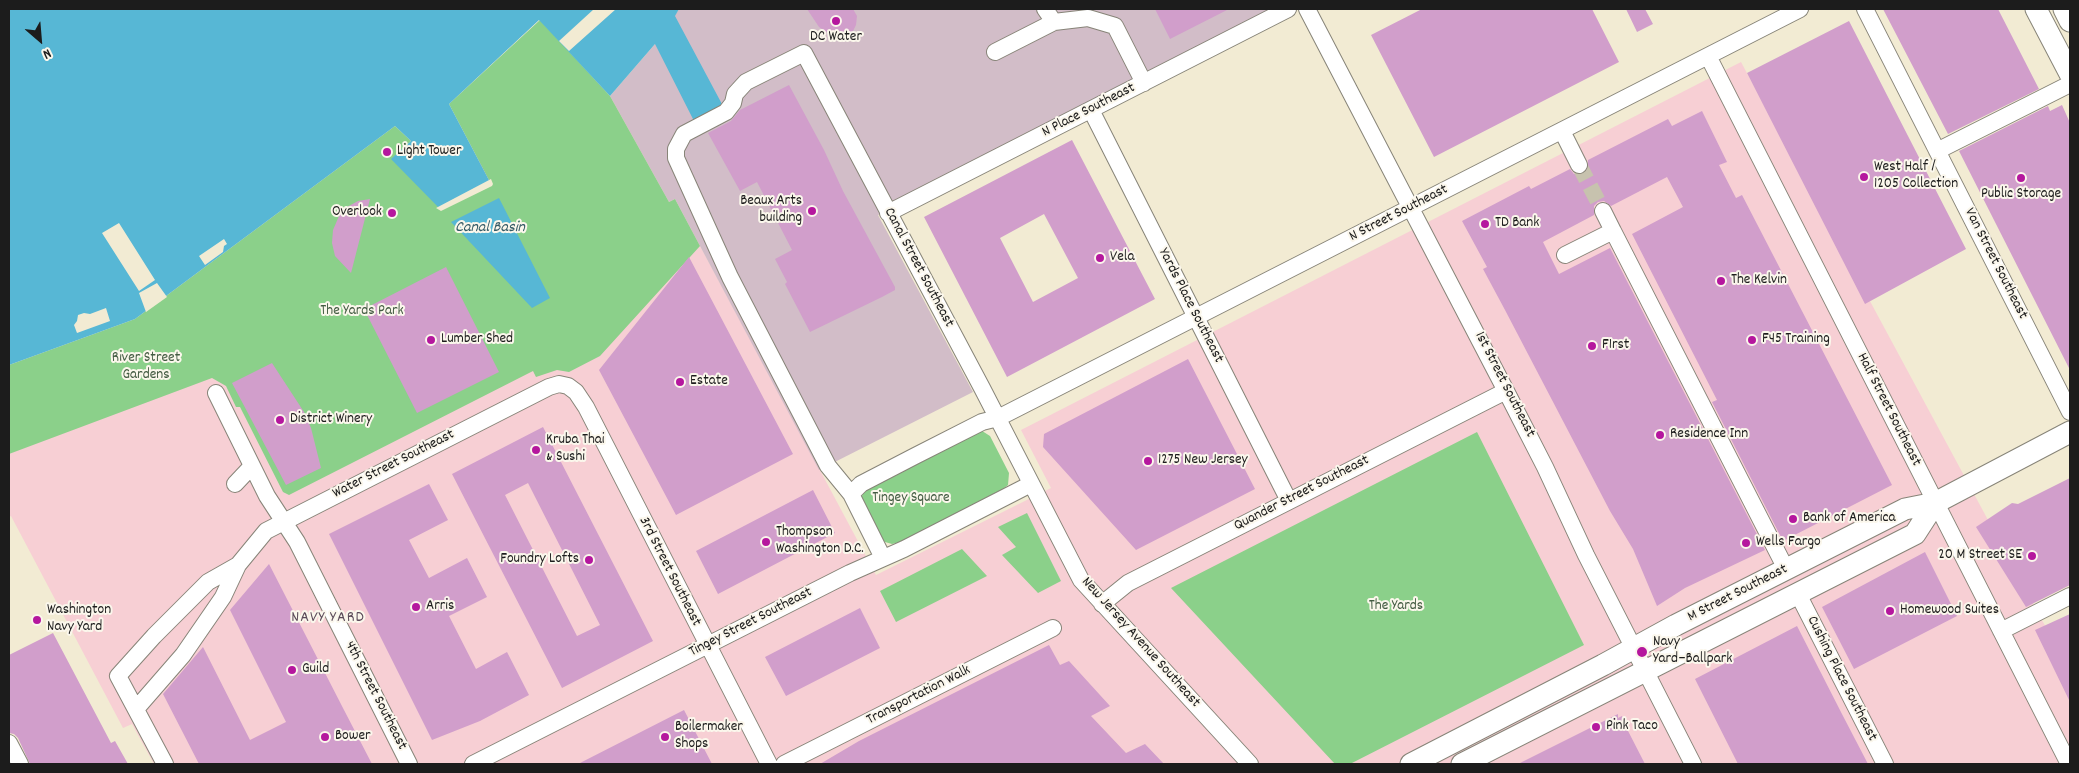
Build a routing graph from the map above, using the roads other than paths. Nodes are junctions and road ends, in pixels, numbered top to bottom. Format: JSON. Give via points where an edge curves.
{"nodes":[{"id":1,"x":1288,"y":9,"type":"edge"},
{"id":2,"x":1307,"y":9,"type":"edge"},
{"id":3,"x":1800,"y":9,"type":"edge"},
{"id":4,"x":1865,"y":9,"type":"edge"},
{"id":5,"x":2036,"y":9,"type":"edge"},
{"id":6,"x":2064,"y":9,"type":"edge"},
{"id":7,"x":1050,"y":15,"type":"edge"},
{"id":8,"x":2070,"y":21,"type":"edge"},
{"id":9,"x":994,"y":52,"type":"dead end"},
{"id":10,"x":1708,"y":56,"type":"junction"},
{"id":11,"x":2070,"y":74,"type":"edge"},
{"id":12,"x":1144,"y":83,"type":"junction"},
{"id":13,"x":2070,"y":84,"type":"edge"},
{"id":14,"x":1091,"y":110,"type":"junction"},
{"id":15,"x":1562,"y":131,"type":"junction"},
{"id":16,"x":1938,"y":151,"type":"junction"},
{"id":17,"x":1579,"y":165,"type":"tunnel mouth"},
{"id":18,"x":1411,"y":208,"type":"junction"},
{"id":19,"x":1602,"y":211,"type":"tunnel mouth"},
{"id":20,"x":888,"y":213,"type":"junction"},
{"id":21,"x":1613,"y":231,"type":"junction"},
{"id":22,"x":1565,"y":255,"type":"dead end"},
{"id":23,"x":1196,"y":318,"type":"junction"},
{"id":24,"x":564,"y":385,"type":"joint"},
{"id":25,"x":1506,"y":390,"type":"junction"},
{"id":26,"x":216,"y":393,"type":"dead end"},
{"id":27,"x":2070,"y":412,"type":"edge"},
{"id":28,"x":998,"y":418,"type":"junction"},
{"id":29,"x":2070,"y":432,"type":"edge"},
{"id":30,"x":252,"y":466,"type":"junction"},
{"id":31,"x":235,"y":484,"type":"dead end"},
{"id":32,"x":1032,"y":484,"type":"junction"},
{"id":33,"x":851,"y":494,"type":"junction"},
{"id":34,"x":1289,"y":501,"type":"junction"},
{"id":35,"x":1935,"y":503,"type":"junction"},
{"id":36,"x":283,"y":522,"type":"junction"},
{"id":37,"x":883,"y":558,"type":"junction"},
{"id":38,"x":238,"y":565,"type":"junction"},
{"id":39,"x":1786,"y":569,"type":"junction"},
{"id":40,"x":1798,"y":594,"type":"junction"},
{"id":41,"x":2070,"y":596,"type":"edge"},
{"id":42,"x":1102,"y":604,"type":"junction"},
{"id":43,"x":1053,"y":628,"type":"dead end"},
{"id":44,"x":2001,"y":631,"type":"junction"},
{"id":45,"x":707,"y":645,"type":"junction"},
{"id":46,"x":1634,"y":648,"type":"junction"},
{"id":47,"x":1646,"y":671,"type":"junction"},
{"id":48,"x":136,"y":709,"type":"junction"},
{"id":49,"x":9,"y":743,"type":"edge"},
{"id":50,"x":2066,"y":762,"type":"edge"},
{"id":51,"x":20,"y":764,"type":"edge"},
{"id":52,"x":165,"y":764,"type":"edge"},
{"id":53,"x":410,"y":764,"type":"edge"},
{"id":54,"x":473,"y":764,"type":"edge"},
{"id":55,"x":769,"y":764,"type":"edge"},
{"id":56,"x":784,"y":764,"type":"edge"},
{"id":57,"x":1250,"y":764,"type":"edge"},
{"id":58,"x":1411,"y":764,"type":"edge"},
{"id":59,"x":1462,"y":764,"type":"edge"},
{"id":60,"x":1693,"y":764,"type":"edge"},
{"id":61,"x":1885,"y":764,"type":"edge"}],
"edges":[{"from":1,"to":12,"type":"street","name":"N Place Southeast"},
{"from":2,"to":18,"type":"street","name":"1st Street Southeast"},
{"from":3,"to":10,"type":"street","name":"N Street Southeast"},
{"from":4,"to":16,"type":"street","name":"Van Street Southeast"},
{"from":5,"to":11,"type":"main road"},
{"from":6,"to":8,"type":"main road"},
{"from":7,"to":9,"type":"street"},
{"from":7,"to":12,"type":"street","via":[[1088,18],[1115,26]]},
{"from":10,"to":15,"type":"street","name":"N Street Southeast"},
{"from":10,"to":35,"type":"street","name":"Half Street Southeast"},
{"from":12,"to":14,"type":"street","name":"N Place Southeast"},
{"from":13,"to":16,"type":"street"},
{"from":14,"to":20,"type":"street","name":"N Place Southeast"},
{"from":14,"to":23,"type":"street","name":"Yards Place Southeast"},
{"from":15,"to":17,"type":"street"},
{"from":15,"to":18,"type":"street","name":"N Street Southeast"},
{"from":16,"to":27,"type":"street","name":"Van Street Southeast"},
{"from":18,"to":23,"type":"street","name":"N Street Southeast"},
{"from":18,"to":25,"type":"street","name":"1st Street Southeast"},
{"from":19,"to":21,"type":"street"},
{"from":20,"to":28,"type":"street","name":"Canal Street Southeast"},
{"from":20,"to":33,"type":"street","name":"Canal Street Southeast","via":[[804,53],[746,82],[726,112],[684,134],[676,149],[676,158],[730,277],[828,466]]},
{"from":21,"to":22,"type":"street"},
{"from":21,"to":39,"type":"street"},
{"from":23,"to":28,"type":"street","name":"N Street Southeast"},
{"from":23,"to":34,"type":"street","name":"Yards Place Southeast"},
{"from":24,"to":36,"type":"street","name":"Water Street Southeast","via":[[549,387]]},
{"from":24,"to":45,"type":"street","name":"3rd Street Southeast","via":[[576,392],[586,407]]},
{"from":25,"to":34,"type":"street","name":"Quander Street Southeast"},
{"from":25,"to":46,"type":"street","name":"1st Street Southeast"},
{"from":26,"to":30,"type":"street","name":"4th Street Southeast"},
{"from":28,"to":32,"type":"street","name":"Canal Street Southeast"},
{"from":28,"to":33,"type":"street","name":"N Street Southeast","via":[[976,425],[906,460],[861,484]]},
{"from":29,"to":35,"type":"main road","name":"M Street Southeast"},
{"from":30,"to":31,"type":"street"},
{"from":30,"to":36,"type":"street","name":"4th Street Southeast"},
{"from":32,"to":37,"type":"street","name":"Tingey Street Southeast"},
{"from":32,"to":42,"type":"street","name":"New Jersey Avenue Southeast","via":[[1076,572]]},
{"from":33,"to":37,"type":"street"},
{"from":34,"to":42,"type":"street","name":"Quander Street Southeast","via":[[1128,583]]},
{"from":35,"to":39,"type":"main road","name":"M Street Southeast","via":[[1905,509]]},
{"from":35,"to":40,"type":"main road","name":"M Street Southeast","via":[[1915,534]]},
{"from":35,"to":44,"type":"street","name":"Half Street Southeast"},
{"from":36,"to":38,"type":"street","name":"Water Street Southeast","via":[[266,531]]},
{"from":36,"to":53,"type":"street","name":"4th Street Southeast","via":[[297,542]]},
{"from":37,"to":45,"type":"street","name":"Tingey Street Southeast"},
{"from":38,"to":48,"type":"street","name":"Water Street Southeast","via":[[224,597],[192,642]]},
{"from":38,"to":48,"type":"street","name":"Water Street Southeast","via":[[208,582],[118,676]]},
{"from":39,"to":46,"type":"main road","name":"M Street Southeast"},
{"from":40,"to":47,"type":"main road","name":"M Street Southeast"},
{"from":40,"to":61,"type":"street","name":"Cushing Place Southeast"},
{"from":41,"to":44,"type":"street"},
{"from":42,"to":57,"type":"street","name":"New Jersey Avenue Southeast"},
{"from":43,"to":56,"type":"street","name":"Transportation Walk"},
{"from":44,"to":50,"type":"street","name":"Half Street Southeast"},
{"from":45,"to":54,"type":"street","name":"Tingey Street Southeast"},
{"from":45,"to":55,"type":"street","name":"3rd Street Southeast"},
{"from":46,"to":47,"type":"street","name":"1st Street Southeast"},
{"from":46,"to":58,"type":"main road","name":"M Street Southeast"},
{"from":47,"to":59,"type":"main road","name":"M Street Southeast"},
{"from":47,"to":60,"type":"street","name":"1st Street Southeast"},
{"from":48,"to":52,"type":"street","name":"Water Street Southeast"},
{"from":49,"to":51,"type":"street"}]}
